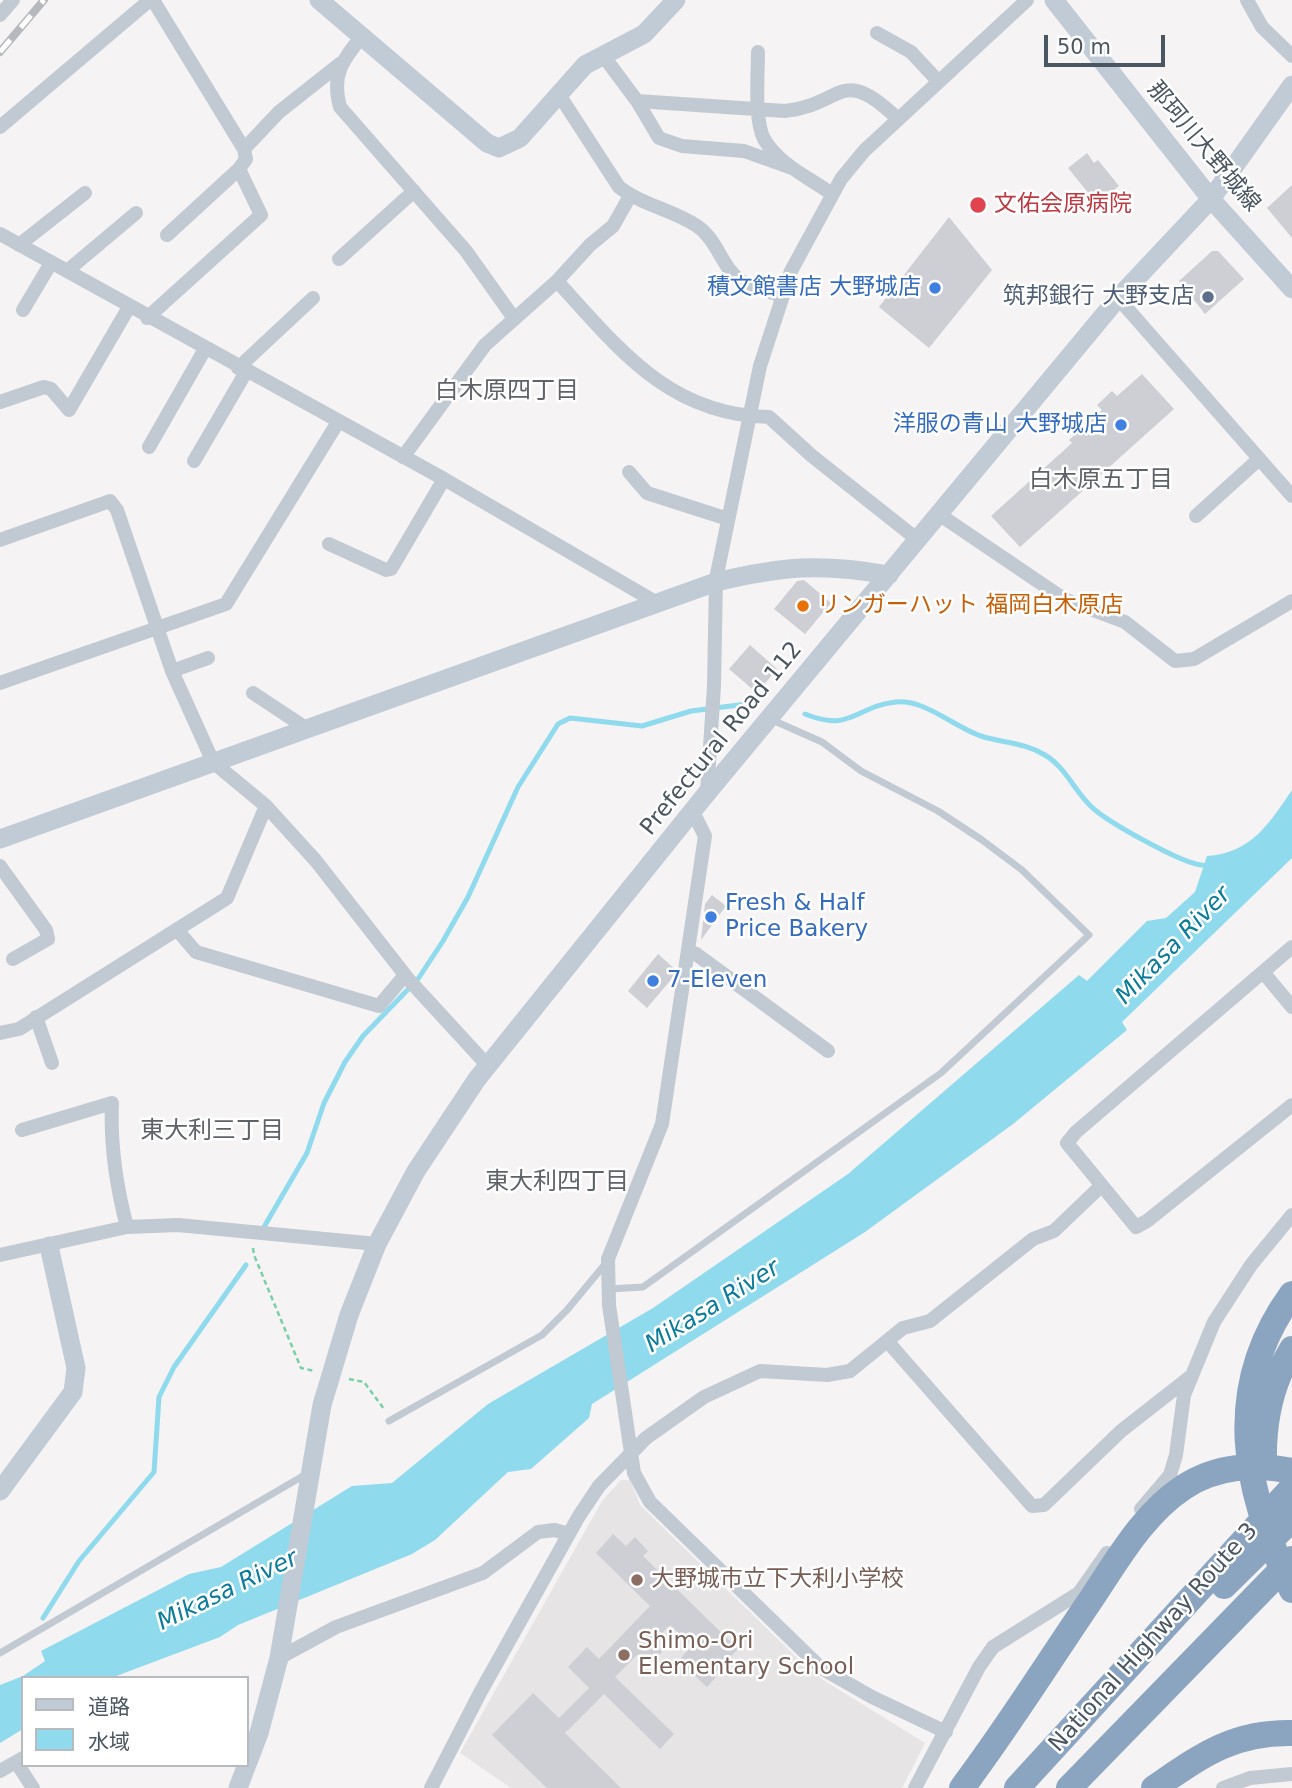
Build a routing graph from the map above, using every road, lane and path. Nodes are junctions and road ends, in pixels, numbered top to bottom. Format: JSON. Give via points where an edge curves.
{"nodes":[{"id":1,"x":152,"y":0,"type":"edge"},
{"id":2,"x":319,"y":0,"type":"edge"},
{"id":3,"x":676,"y":0,"type":"edge"},
{"id":4,"x":1027,"y":0,"type":"edge"},
{"id":5,"x":1054,"y":0,"type":"edge"},
{"id":6,"x":1247,"y":0,"type":"edge"},
{"id":7,"x":877,"y":33,"type":"dead end"},
{"id":8,"x":362,"y":36,"type":"junction"},
{"id":9,"x":758,"y":52,"type":"dead end"},
{"id":10,"x":602,"y":54,"type":"junction"},
{"id":11,"x":1292,"y":55,"type":"edge"},
{"id":12,"x":341,"y":63,"type":"junction"},
{"id":13,"x":938,"y":81,"type":"junction"},
{"id":14,"x":1292,"y":85,"type":"edge"},
{"id":15,"x":558,"y":93,"type":"junction"},
{"id":16,"x":637,"y":100,"type":"junction"},
{"id":17,"x":759,"y":110,"type":"junction"},
{"id":18,"x":898,"y":119,"type":"junction"},
{"id":19,"x":0,"y":127,"type":"edge"},
{"id":20,"x":244,"y":149,"type":"junction"},
{"id":21,"x":792,"y":168,"type":"junction"},
{"id":22,"x":239,"y":169,"type":"junction"},
{"id":23,"x":414,"y":191,"type":"junction"},
{"id":24,"x":85,"y":193,"type":"dead end"},
{"id":25,"x":832,"y":194,"type":"junction"},
{"id":26,"x":630,"y":196,"type":"junction"},
{"id":27,"x":1211,"y":199,"type":"junction"},
{"id":28,"x":136,"y":213,"type":"dead end"},
{"id":29,"x":0,"y":234,"type":"edge"},
{"id":30,"x":167,"y":235,"type":"dead end"},
{"id":31,"x":19,"y":245,"type":"junction"},
{"id":32,"x":340,"y":259,"type":"dead end"},
{"id":33,"x":51,"y":263,"type":"junction"},
{"id":34,"x":67,"y":271,"type":"junction"},
{"id":35,"x":557,"y":281,"type":"junction"},
{"id":36,"x":1292,"y":289,"type":"edge"},
{"id":37,"x":782,"y":296,"type":"junction"},
{"id":38,"x":313,"y":298,"type":"dead end"},
{"id":39,"x":1118,"y":298,"type":"junction"},
{"id":40,"x":129,"y":307,"type":"junction"},
{"id":41,"x":23,"y":310,"type":"dead end"},
{"id":42,"x":513,"y":317,"type":"junction"},
{"id":43,"x":147,"y":318,"type":"junction"},
{"id":44,"x":205,"y":349,"type":"junction"},
{"id":45,"x":242,"y":370,"type":"junction"},
{"id":46,"x":0,"y":402,"type":"edge"},
{"id":47,"x":750,"y":417,"type":"junction"},
{"id":48,"x":338,"y":422,"type":"junction"},
{"id":49,"x":149,"y":447,"type":"dead end"},
{"id":50,"x":403,"y":457,"type":"junction"},
{"id":51,"x":1259,"y":459,"type":"junction"},
{"id":52,"x":194,"y":461,"type":"dead end"},
{"id":53,"x":629,"y":472,"type":"dead end"},
{"id":54,"x":444,"y":479,"type":"junction"},
{"id":55,"x":1292,"y":496,"type":"edge"},
{"id":56,"x":940,"y":515,"type":"junction"},
{"id":57,"x":1196,"y":516,"type":"dead end"},
{"id":58,"x":729,"y":519,"type":"junction"},
{"id":59,"x":0,"y":540,"type":"edge"},
{"id":60,"x":918,"y":540,"type":"junction"},
{"id":61,"x":329,"y":544,"type":"dead end"},
{"id":62,"x":888,"y":575,"type":"junction"},
{"id":63,"x":716,"y":582,"type":"junction"},
{"id":64,"x":1292,"y":601,"type":"edge"},
{"id":65,"x":659,"y":604,"type":"junction"},
{"id":66,"x":157,"y":627,"type":"junction"},
{"id":67,"x":208,"y":658,"type":"dead end"},
{"id":68,"x":172,"y":671,"type":"junction"},
{"id":69,"x":0,"y":683,"type":"edge"},
{"id":70,"x":253,"y":693,"type":"dead end"},
{"id":71,"x":769,"y":719,"type":"junction"},
{"id":72,"x":306,"y":727,"type":"junction"},
{"id":73,"x":213,"y":762,"type":"junction"},
{"id":74,"x":707,"y":793,"type":"junction"},
{"id":75,"x":266,"y":806,"type":"junction"},
{"id":76,"x":693,"y":812,"type":"junction"},
{"id":77,"x":0,"y":839,"type":"edge"},
{"id":78,"x":0,"y":866,"type":"edge"},
{"id":79,"x":178,"y":931,"type":"junction"},
{"id":80,"x":1292,"y":947,"type":"edge"},
{"id":81,"x":690,"y":953,"type":"junction"},
{"id":82,"x":13,"y":959,"type":"dead end"},
{"id":83,"x":1263,"y":972,"type":"junction"},
{"id":84,"x":410,"y":982,"type":"junction"},
{"id":85,"x":1292,"y":1007,"type":"edge"},
{"id":86,"x":36,"y":1017,"type":"junction"},
{"id":87,"x":0,"y":1033,"type":"edge"},
{"id":88,"x":828,"y":1051,"type":"dead end"},
{"id":89,"x":52,"y":1063,"type":"dead end"},
{"id":90,"x":488,"y":1066,"type":"junction"},
{"id":91,"x":1292,"y":1104,"type":"edge"},
{"id":92,"x":22,"y":1130,"type":"dead end"},
{"id":93,"x":1101,"y":1186,"type":"junction"},
{"id":94,"x":1292,"y":1215,"type":"edge"},
{"id":95,"x":127,"y":1227,"type":"junction"},
{"id":96,"x":253,"y":1234,"type":"junction"},
{"id":97,"x":377,"y":1244,"type":"junction"},
{"id":98,"x":49,"y":1246,"type":"junction"},
{"id":99,"x":0,"y":1255,"type":"edge"},
{"id":100,"x":608,"y":1259,"type":"junction"},
{"id":101,"x":608,"y":1289,"type":"junction"},
{"id":102,"x":1292,"y":1294,"type":"edge"},
{"id":103,"x":888,"y":1342,"type":"junction"},
{"id":104,"x":292,"y":1344,"type":"dead end"},
{"id":105,"x":1292,"y":1349,"type":"edge"},
{"id":106,"x":1191,"y":1376,"type":"junction"},
{"id":107,"x":389,"y":1422,"type":"dead end"},
{"id":108,"x":630,"y":1449,"type":"junction"},
{"id":109,"x":1292,"y":1471,"type":"edge"},
{"id":110,"x":1258,"y":1480,"type":"junction"},
{"id":111,"x":308,"y":1481,"type":"junction"},
{"id":112,"x":1292,"y":1488,"type":"edge"},
{"id":113,"x":0,"y":1491,"type":"edge"},
{"id":114,"x":1292,"y":1519,"type":"edge"},
{"id":115,"x":568,"y":1534,"type":"junction"},
{"id":116,"x":1291,"y":1579,"type":"edge"},
{"id":117,"x":0,"y":1653,"type":"edge"},
{"id":118,"x":279,"y":1658,"type":"junction"},
{"id":119,"x":946,"y":1732,"type":"junction"},
{"id":120,"x":1292,"y":1733,"type":"edge"},
{"id":121,"x":20,"y":1760,"type":"edge"},
{"id":122,"x":248,"y":1762,"type":"edge"},
{"id":123,"x":23,"y":1767,"type":"edge"},
{"id":124,"x":246,"y":1767,"type":"edge"},
{"id":125,"x":0,"y":1771,"type":"edge"},
{"id":126,"x":1292,"y":1774,"type":"edge"},
{"id":127,"x":33,"y":1788,"type":"edge"},
{"id":128,"x":238,"y":1788,"type":"edge"},
{"id":129,"x":432,"y":1788,"type":"edge"},
{"id":130,"x":915,"y":1788,"type":"edge"},
{"id":131,"x":962,"y":1788,"type":"edge"},
{"id":132,"x":1017,"y":1788,"type":"edge"},
{"id":133,"x":1070,"y":1788,"type":"edge"},
{"id":134,"x":1154,"y":1788,"type":"edge"},
{"id":135,"x":1223,"y":1788,"type":"edge"}],
"edges":[{"from":1,"to":19,"type":"street"},
{"from":1,"to":20,"type":"street"},
{"from":2,"to":8,"type":"main road"},
{"from":3,"to":10,"type":"main road","via":[[644,34]]},
{"from":4,"to":13,"type":"street"},
{"from":5,"to":27,"type":"main road","name":"那珂川大野城線"},
{"from":6,"to":11,"type":"street","via":[[1262,27]]},
{"from":7,"to":13,"type":"street","via":[[911,52]]},
{"from":8,"to":12,"type":"street"},
{"from":8,"to":15,"type":"main road","via":[[493,146],[511,145],[520,138]]},
{"from":9,"to":17,"type":"street"},
{"from":10,"to":15,"type":"main road"},
{"from":10,"to":16,"type":"street"},
{"from":12,"to":20,"type":"street","via":[[279,112]]},
{"from":12,"to":23,"type":"street","via":[[340,107]]},
{"from":13,"to":18,"type":"street"},
{"from":14,"to":27,"type":"main road","name":"Prefectural Road 112"},
{"from":15,"to":26,"type":"street"},
{"from":16,"to":17,"type":"street"},
{"from":16,"to":21,"type":"street","via":[[659,138],[682,146],[744,151]]},
{"from":17,"to":18,"type":"street","via":[[802,109],[845,89],[863,92]]},
{"from":17,"to":21,"type":"street","via":[[763,138]]},
{"from":18,"to":25,"type":"street","via":[[864,151]]},
{"from":20,"to":22,"type":"street","via":[[246,159]]},
{"from":21,"to":25,"type":"street"},
{"from":22,"to":30,"type":"street"},
{"from":22,"to":43,"type":"street","via":[[261,215]]},
{"from":23,"to":32,"type":"street"},
{"from":23,"to":42,"type":"street","via":[[466,251]]},
{"from":24,"to":31,"type":"street"},
{"from":25,"to":37,"type":"street"},
{"from":26,"to":35,"type":"street","via":[[613,226]]},
{"from":26,"to":37,"type":"street","via":[[697,226],[740,280]]},
{"from":27,"to":36,"type":"main road","name":"那珂川大野城線"},
{"from":27,"to":39,"type":"main road","name":"Prefectural Road 112"},
{"from":28,"to":34,"type":"street"},
{"from":29,"to":31,"type":"street"},
{"from":31,"to":33,"type":"street"},
{"from":33,"to":34,"type":"street"},
{"from":33,"to":41,"type":"street"},
{"from":34,"to":40,"type":"street"},
{"from":35,"to":42,"type":"street"},
{"from":35,"to":47,"type":"street","via":[[650,378],[697,405]]},
{"from":37,"to":47,"type":"street"},
{"from":38,"to":45,"type":"street"},
{"from":39,"to":51,"type":"street"},
{"from":39,"to":56,"type":"main road","name":"Prefectural Road 112"},
{"from":40,"to":43,"type":"street"},
{"from":40,"to":46,"type":"street","via":[[69,410],[44,387]]},
{"from":42,"to":50,"type":"street","via":[[485,345]]},
{"from":43,"to":44,"type":"street"},
{"from":44,"to":45,"type":"street"},
{"from":44,"to":49,"type":"street"},
{"from":45,"to":48,"type":"street"},
{"from":45,"to":52,"type":"street"},
{"from":47,"to":58,"type":"street"},
{"from":47,"to":60,"type":"street","via":[[769,417]]},
{"from":48,"to":50,"type":"street"},
{"from":48,"to":66,"type":"street","via":[[226,604]]},
{"from":50,"to":54,"type":"street"},
{"from":51,"to":55,"type":"street"},
{"from":51,"to":57,"type":"street"},
{"from":53,"to":58,"type":"street","via":[[647,493]]},
{"from":54,"to":61,"type":"street","via":[[391,569]]},
{"from":54,"to":65,"type":"street"},
{"from":56,"to":60,"type":"main road","name":"Prefectural Road 112"},
{"from":56,"to":64,"type":"street","via":[[1064,599],[1125,622],[1175,662],[1194,659]]},
{"from":58,"to":63,"type":"street"},
{"from":59,"to":66,"type":"street","via":[[110,501]]},
{"from":60,"to":62,"type":"main road","name":"Prefectural Road 112"},
{"from":62,"to":63,"type":"main road","via":[[801,565]]},
{"from":62,"to":71,"type":"main road","name":"Prefectural Road 112"},
{"from":63,"to":65,"type":"main road"},
{"from":63,"to":74,"type":"street"},
{"from":65,"to":72,"type":"main road"},
{"from":66,"to":68,"type":"street"},
{"from":66,"to":69,"type":"street"},
{"from":67,"to":68,"type":"street"},
{"from":68,"to":73,"type":"street"},
{"from":70,"to":72,"type":"street"},
{"from":71,"to":74,"type":"main road","name":"Prefectural Road 112"},
{"from":71,"to":101,"type":"lane","via":[[822,742],[861,771],[971,832],[1022,870],[1089,935],[941,1073],[855,1138],[643,1287]]},
{"from":72,"to":73,"type":"main road"},
{"from":73,"to":75,"type":"street"},
{"from":73,"to":77,"type":"main road"},
{"from":74,"to":76,"type":"main road","name":"Prefectural Road 112"},
{"from":75,"to":79,"type":"street","via":[[227,898]]},
{"from":75,"to":84,"type":"street","via":[[316,861]]},
{"from":76,"to":81,"type":"street","via":[[705,835]]},
{"from":76,"to":90,"type":"main road","name":"Prefectural Road 112"},
{"from":78,"to":82,"type":"street","via":[[48,939]]},
{"from":79,"to":84,"type":"street","via":[[196,952],[379,1006]]},
{"from":79,"to":86,"type":"street"},
{"from":80,"to":83,"type":"street"},
{"from":81,"to":88,"type":"street"},
{"from":81,"to":100,"type":"street","via":[[662,1124]]},
{"from":83,"to":85,"type":"street"},
{"from":83,"to":93,"type":"street","via":[[1067,1143]]},
{"from":84,"to":90,"type":"street"},
{"from":86,"to":87,"type":"street","via":[[19,1029]]},
{"from":86,"to":89,"type":"street"},
{"from":90,"to":97,"type":"main road","name":"Prefectural Road 112","via":[[416,1171]]},
{"from":91,"to":93,"type":"street","via":[[1136,1227]]},
{"from":92,"to":95,"type":"street","via":[[112,1103],[113,1162]]},
{"from":93,"to":103,"type":"street","via":[[1074,1215],[1033,1240],[958,1302],[930,1321],[903,1328]]},
{"from":94,"to":106,"type":"street","via":[[1251,1265],[1214,1322]]},
{"from":95,"to":96,"type":"street","via":[[178,1226]]},
{"from":95,"to":98,"type":"street"},
{"from":96,"to":97,"type":"street"},
{"from":96,"to":104,"type":"path","via":[[254,1255]]},
{"from":97,"to":111,"type":"main road","name":"Prefectural Road 112","via":[[348,1315],[325,1392]]},
{"from":98,"to":99,"type":"street"},
{"from":98,"to":113,"type":"main road","via":[[76,1368],[73,1392]]},
{"from":100,"to":101,"type":"street"},
{"from":100,"to":107,"type":"lane","via":[[542,1335]]},
{"from":101,"to":108,"type":"street"},
{"from":102,"to":110,"type":"highway","via":[[1267,1337],[1249,1395],[1247,1444]]},
{"from":103,"to":106,"type":"street","via":[[1036,1507],[1044,1505],[1121,1431]]},
{"from":103,"to":108,"type":"street","via":[[850,1371],[827,1375],[760,1371],[704,1397]]},
{"from":105,"to":110,"type":"highway","via":[[1273,1391]]},
{"from":106,"to":119,"type":"street","via":[[1170,1475],[1079,1592],[993,1647]]},
{"from":108,"to":115,"type":"street"},
{"from":108,"to":119,"type":"street","via":[[634,1473],[650,1502],[821,1668]]},
{"from":109,"to":131,"type":"highway","via":[[1259,1466],[1226,1469],[1168,1498],[1116,1562]]},
{"from":110,"to":116,"type":"highway"},
{"from":111,"to":117,"type":"lane"},
{"from":111,"to":118,"type":"main road","name":"Prefectural Road 112"},
{"from":112,"to":132,"type":"highway","name":"National Highway Route 3"},
{"from":114,"to":132,"type":"highway"},
{"from":115,"to":118,"type":"street","via":[[538,1532],[483,1573],[336,1627]]},
{"from":115,"to":129,"type":"street"},
{"from":116,"to":133,"type":"highway","name":"National Highway Route 3"},
{"from":118,"to":122,"type":"main road"},
{"from":119,"to":130,"type":"street"},
{"from":120,"to":134,"type":"highway","via":[[1268,1733],[1220,1745]]},
{"from":121,"to":125,"type":"street"},
{"from":123,"to":127,"type":"street"},
{"from":124,"to":128,"type":"main road"},
{"from":126,"to":135,"type":"street","via":[[1274,1773]]}]}
